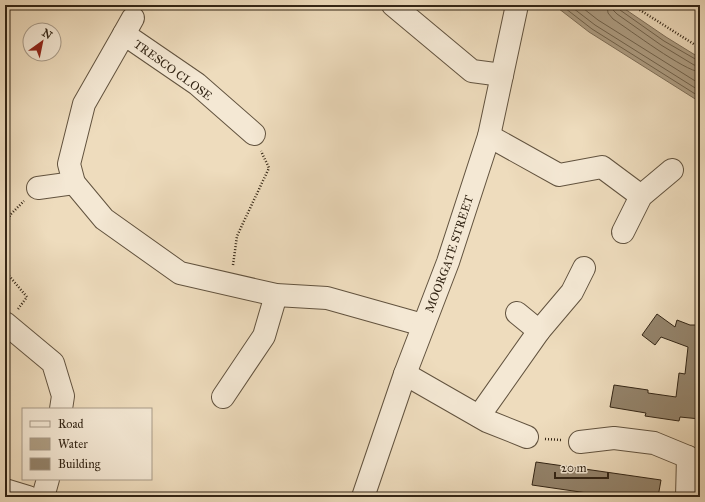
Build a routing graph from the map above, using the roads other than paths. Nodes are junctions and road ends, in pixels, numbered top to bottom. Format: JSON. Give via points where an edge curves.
{"nodes":[{"id":1,"x":393,"y":5,"type":"edge"},
{"id":2,"x":517,"y":5,"type":"edge"},
{"id":3,"x":502,"y":75,"type":"junction"},
{"id":4,"x":254,"y":134,"type":"road end"},
{"id":5,"x":489,"y":136,"type":"junction"},
{"id":6,"x":672,"y":170,"type":"dead end"},
{"id":7,"x":74,"y":183,"type":"junction"},
{"id":8,"x":38,"y":188,"type":"road end"},
{"id":9,"x":641,"y":196,"type":"junction"},
{"id":10,"x":623,"y":232,"type":"dead end"},
{"id":11,"x":584,"y":268,"type":"dead end"},
{"id":12,"x":276,"y":295,"type":"junction"},
{"id":13,"x":517,"y":313,"type":"dead end"},
{"id":14,"x":5,"y":323,"type":"edge"},
{"id":15,"x":423,"y":325,"type":"junction"},
{"id":16,"x":538,"y":331,"type":"junction"},
{"id":17,"x":405,"y":374,"type":"junction"},
{"id":18,"x":223,"y":397,"type":"dead end"},
{"id":19,"x":61,"y":408,"type":"edge"},
{"id":20,"x":479,"y":416,"type":"junction"},
{"id":21,"x":527,"y":438,"type":"road end"},
{"id":22,"x":580,"y":442,"type":"road end"},
{"id":23,"x":694,"y":454,"type":"edge"},
{"id":24,"x":48,"y":480,"type":"edge"},
{"id":25,"x":5,"y":490,"type":"edge"},
{"id":26,"x":28,"y":497,"type":"edge"},
{"id":27,"x":43,"y":497,"type":"edge"},
{"id":28,"x":363,"y":497,"type":"edge"},
{"id":29,"x":688,"y":497,"type":"edge"}],
"edges":[{"from":1,"to":3,"type":"street","via":[[472,72]]},
{"from":2,"to":3,"type":"street","name":"MOORGATE STREET"},
{"from":3,"to":5,"type":"street","name":"MOORGATE STREET"},
{"from":4,"to":7,"type":"street","name":"TRESCO CLOSE","via":[[128,26],[84,104],[69,164]]},
{"from":5,"to":9,"type":"street","via":[[558,175],[602,167]]},
{"from":5,"to":15,"type":"street","name":"MOORGATE STREET","via":[[448,262]]},
{"from":6,"to":9,"type":"street"},
{"from":7,"to":8,"type":"street"},
{"from":7,"to":12,"type":"street","name":"TRESCO CLOSE","via":[[104,219],[180,273]]},
{"from":9,"to":10,"type":"street"},
{"from":11,"to":16,"type":"street","via":[[572,292]]},
{"from":12,"to":15,"type":"street","name":"TRESCO CLOSE","via":[[327,298]]},
{"from":12,"to":18,"type":"street","via":[[264,336]]},
{"from":13,"to":16,"type":"street"},
{"from":14,"to":19,"type":"street","via":[[53,363],[62,396]]},
{"from":15,"to":17,"type":"street","name":"MOORGATE STREET"},
{"from":16,"to":20,"type":"street"},
{"from":17,"to":20,"type":"street"},
{"from":17,"to":28,"type":"street","name":"MOORGATE STREET"},
{"from":20,"to":21,"type":"street"},
{"from":22,"to":23,"type":"street","via":[[614,438],[654,443]]},
{"from":23,"to":29,"type":"street"},
{"from":24,"to":27,"type":"street"},
{"from":25,"to":26,"type":"street"}]}
